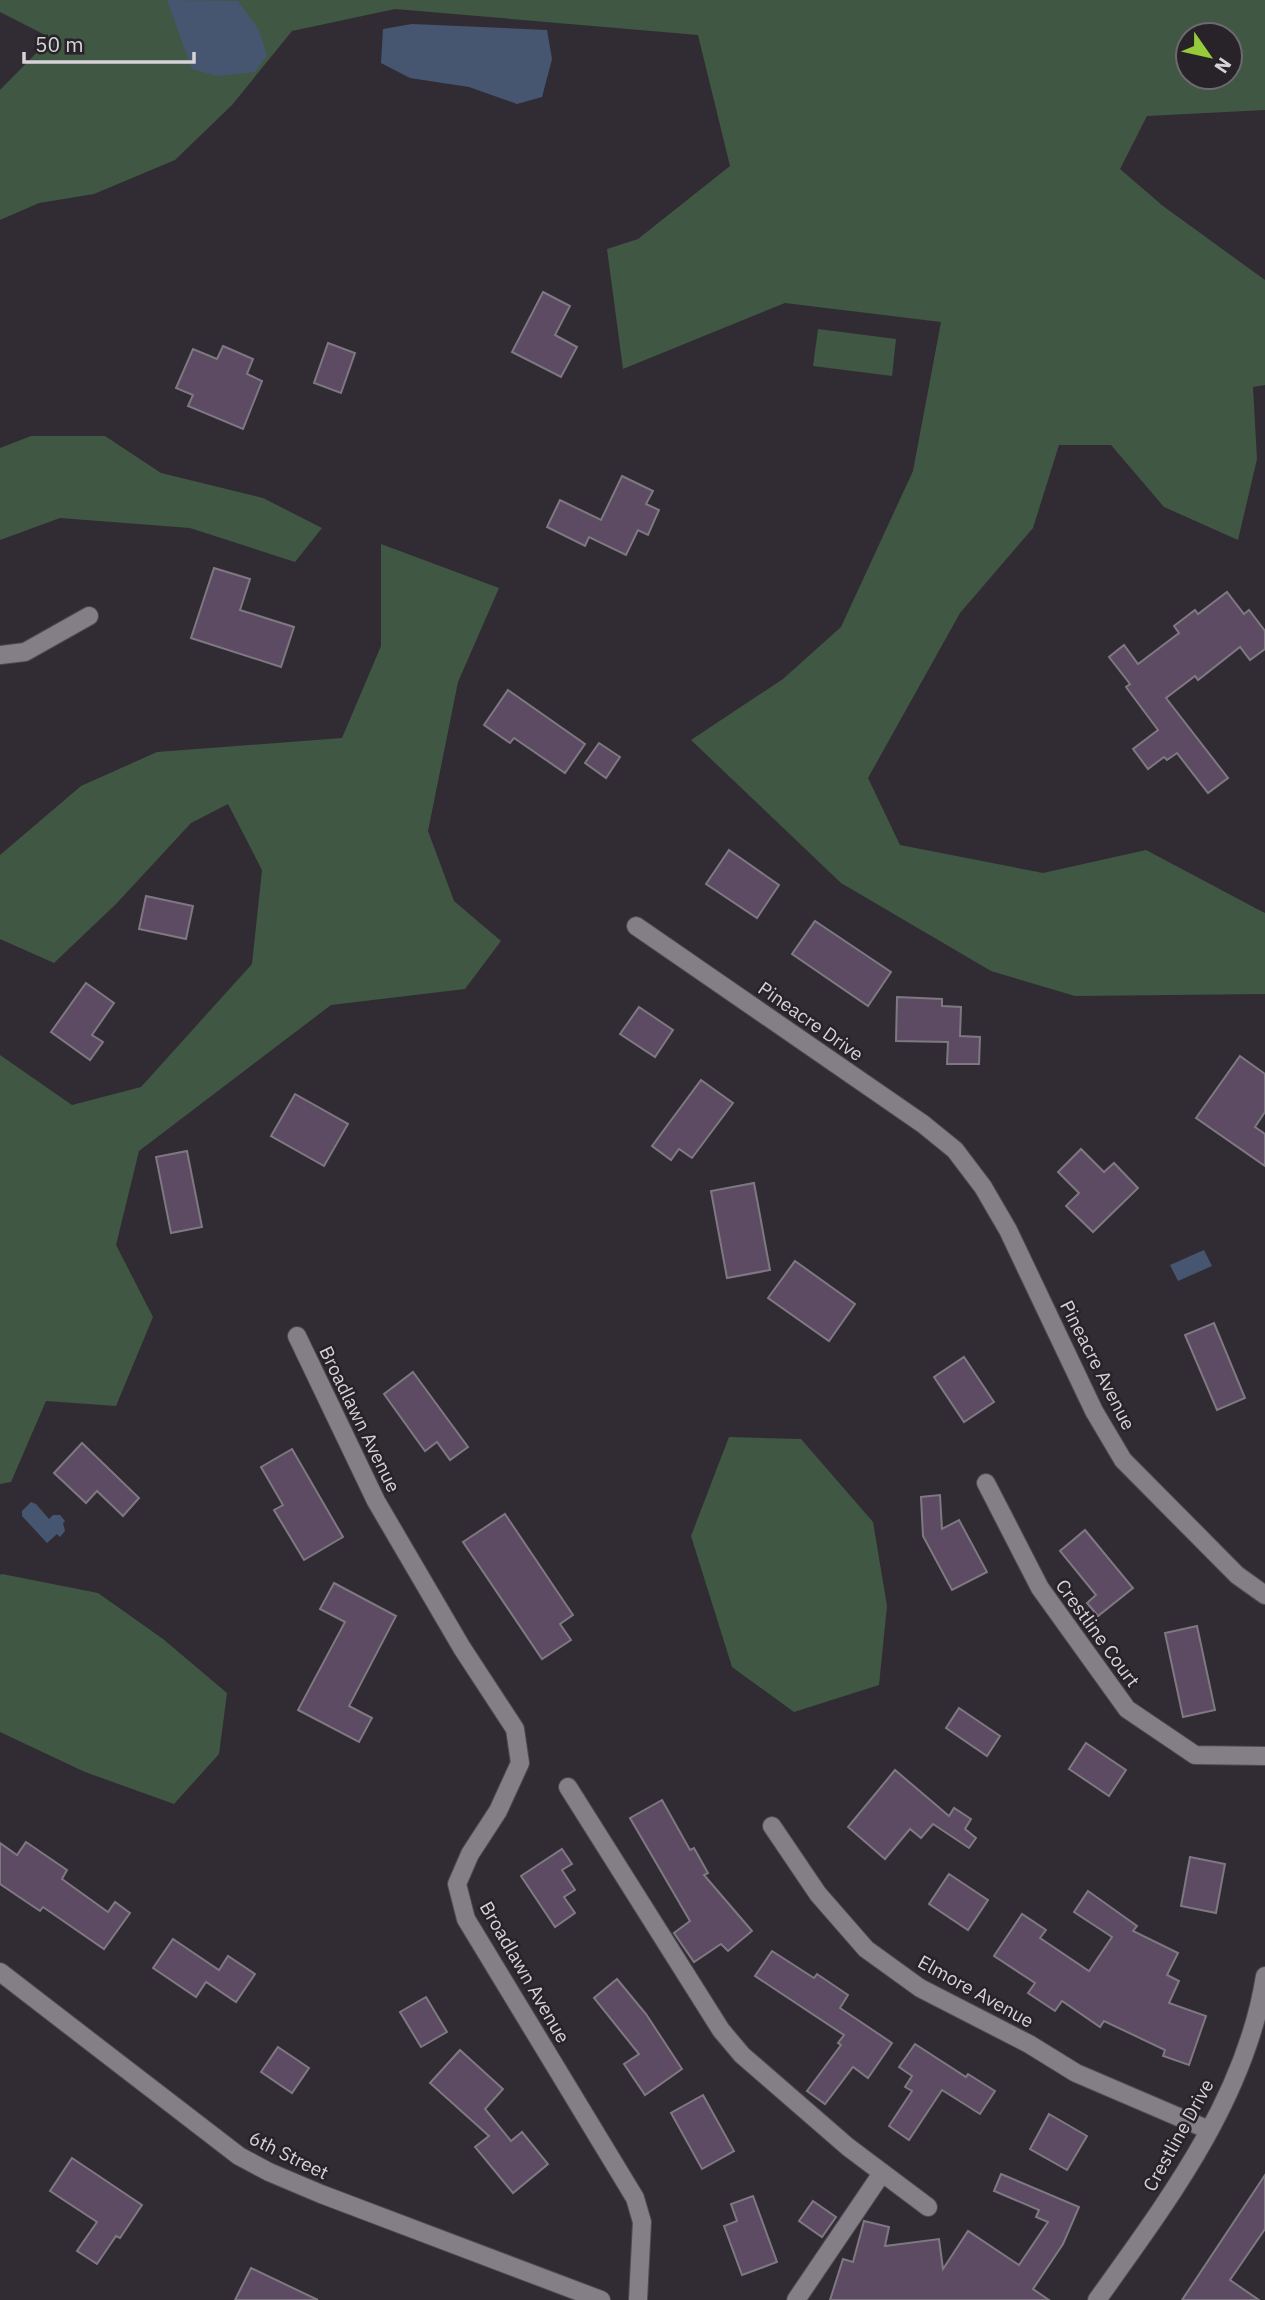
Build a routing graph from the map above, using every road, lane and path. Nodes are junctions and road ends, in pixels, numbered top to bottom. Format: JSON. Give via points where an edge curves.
{"nodes":[{"id":1,"x":89,"y":616,"type":"dead end"},
{"id":2,"x":0,"y":655,"type":"edge"},
{"id":3,"x":636,"y":926,"type":"dead end"},
{"id":4,"x":959,"y":1156,"type":"joint"},
{"id":5,"x":297,"y":1336,"type":"dead end"},
{"id":6,"x":986,"y":1483,"type":"dead end"},
{"id":7,"x":1265,"y":1595,"type":"edge"},
{"id":8,"x":1265,"y":1756,"type":"edge"},
{"id":9,"x":568,"y":1787,"type":"dead end"},
{"id":10,"x":772,"y":1826,"type":"dead end"},
{"id":11,"x":0,"y":1972,"type":"edge"},
{"id":12,"x":1264,"y":1986,"type":"edge"},
{"id":13,"x":1209,"y":2130,"type":"junction"},
{"id":14,"x":882,"y":2173,"type":"junction"},
{"id":15,"x":928,"y":2207,"type":"dead end"},
{"id":16,"x":601,"y":2300,"type":"edge"},
{"id":17,"x":638,"y":2300,"type":"edge"},
{"id":18,"x":796,"y":2300,"type":"edge"},
{"id":19,"x":1097,"y":2300,"type":"edge"}],
"edges":[{"from":1,"to":2,"type":"street","via":[[25,652]]},
{"from":3,"to":4,"type":"street","name":"Pineacre Drive","via":[[923,1124]]},
{"from":4,"to":7,"type":"street","name":"Pineacre Avenue","via":[[1008,1230],[1094,1411],[1124,1460],[1237,1575]]},
{"from":5,"to":17,"type":"street","name":"Broadlawn Avenue","via":[[376,1501],[514,1729],[520,1763],[457,1884],[466,1919],[635,2198],[642,2222]]},
{"from":6,"to":8,"type":"street","name":"Crestline Court","via":[[1040,1588],[1127,1709],[1195,1755]]},
{"from":9,"to":14,"type":"street","via":[[721,2030],[742,2055]]},
{"from":10,"to":13,"type":"street","name":"Elmore Avenue","via":[[818,1894],[866,1949],[920,1988],[1076,2073]]},
{"from":11,"to":16,"type":"street","name":"6th Street","via":[[239,2155],[269,2172]]},
{"from":12,"to":13,"type":"street","name":"Crestline Drive","via":[[1247,2050]]},
{"from":13,"to":19,"type":"street","name":"Crestline Drive"},
{"from":14,"to":15,"type":"street"},
{"from":14,"to":18,"type":"street"}]}
